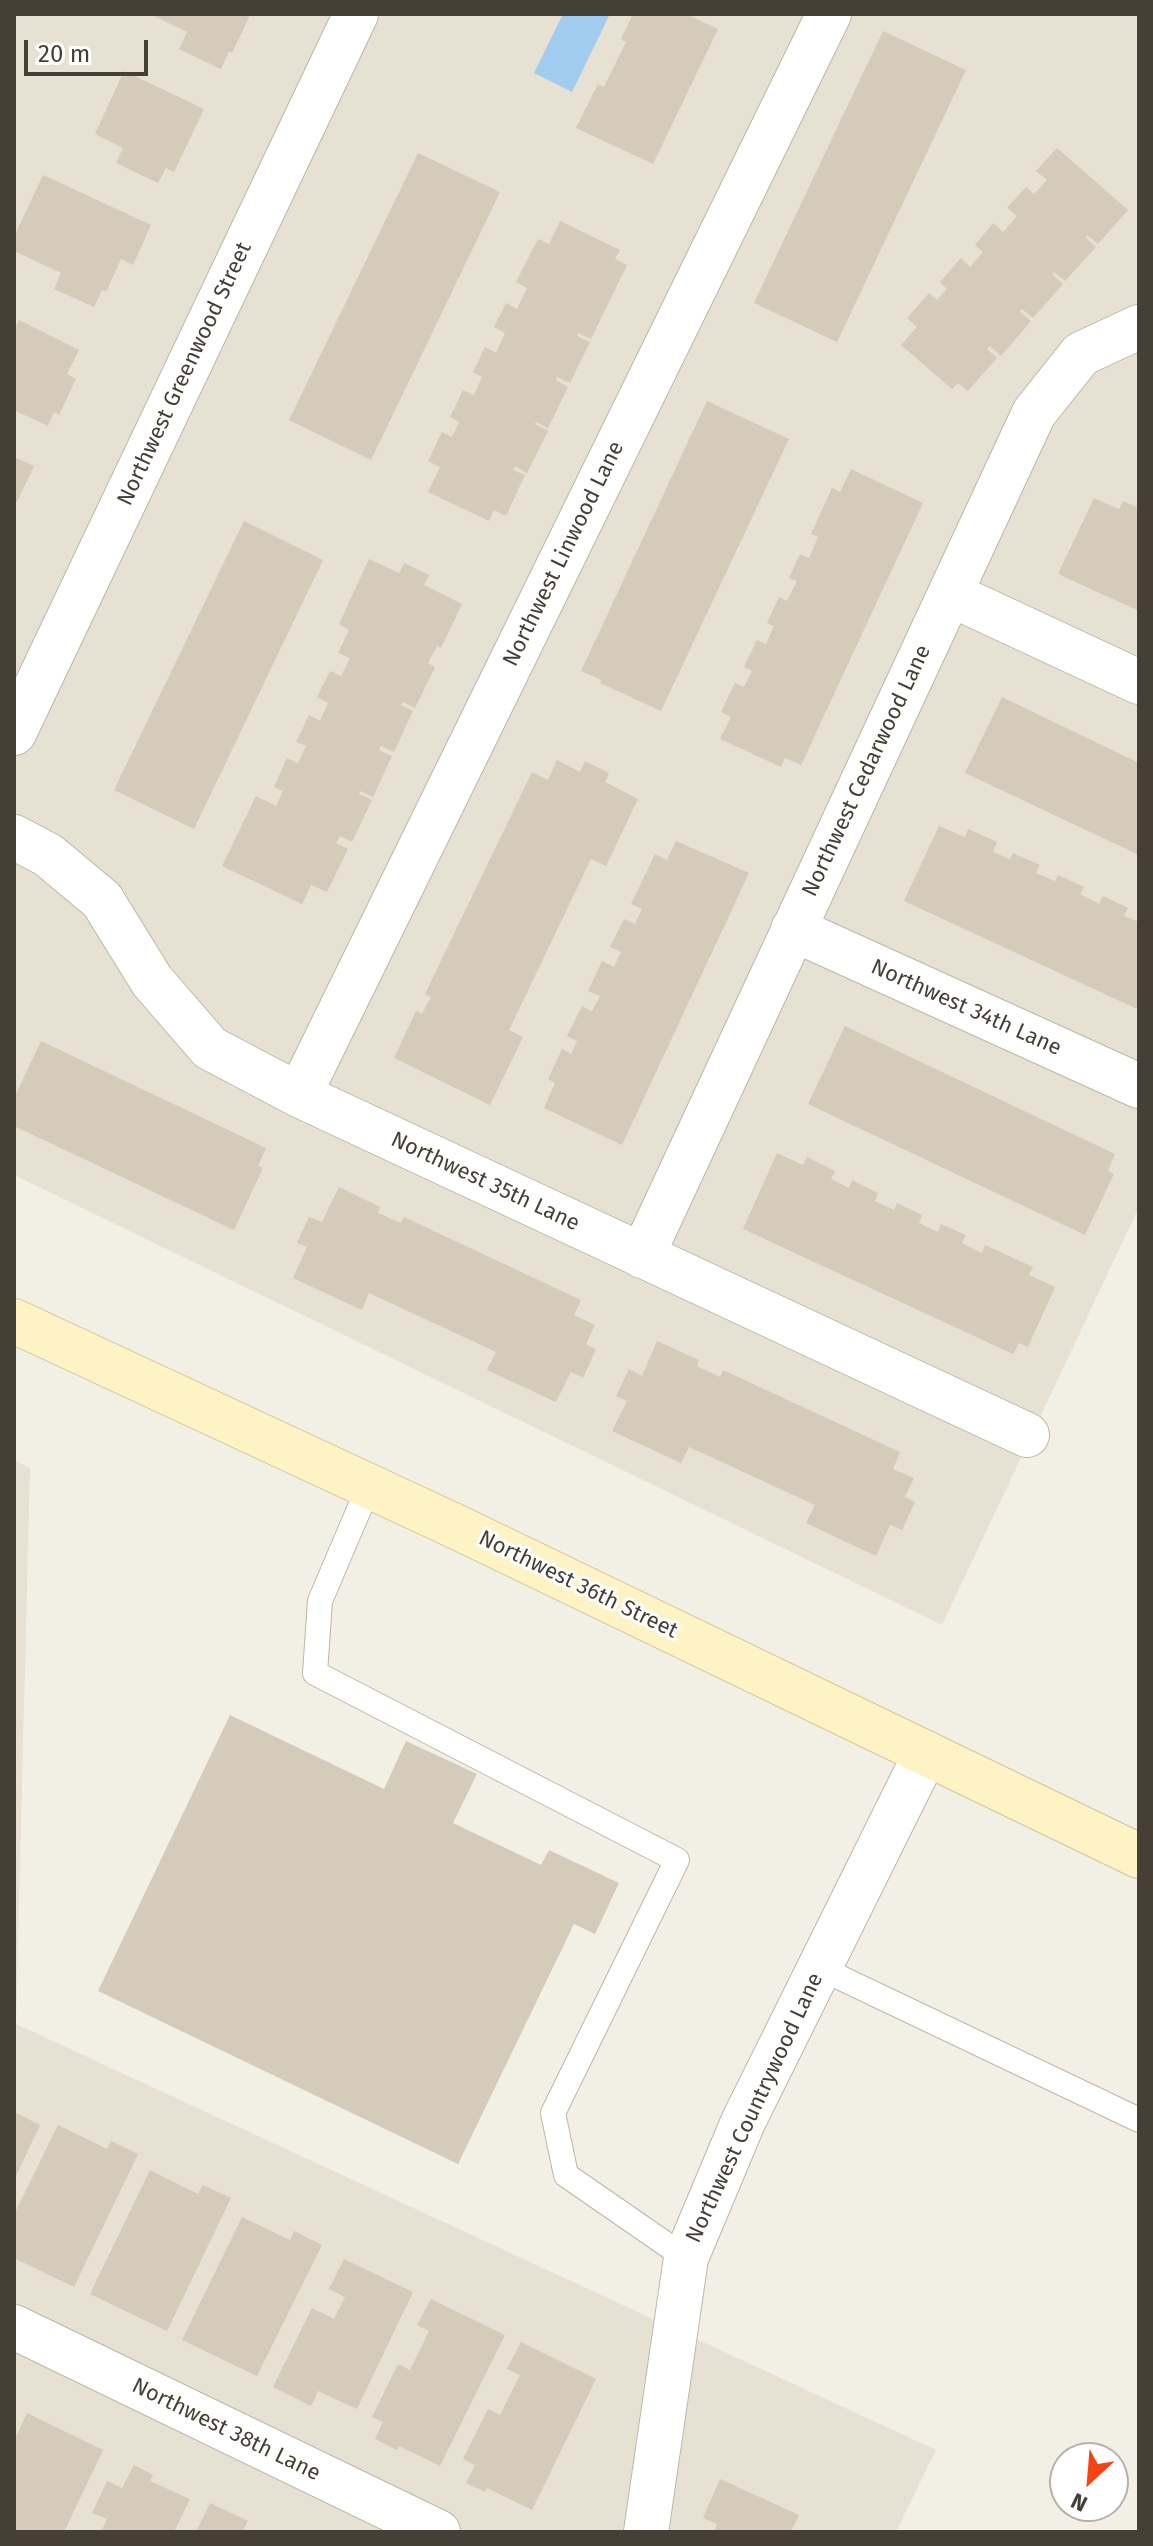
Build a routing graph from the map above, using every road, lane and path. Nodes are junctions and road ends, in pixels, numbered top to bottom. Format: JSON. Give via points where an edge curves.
{"nodes":[{"id":1,"x":356,"y":14,"type":"edge"},
{"id":2,"x":829,"y":14,"type":"edge"},
{"id":3,"x":1139,"y":327,"type":"edge"},
{"id":4,"x":950,"y":594,"type":"junction"},
{"id":5,"x":1139,"y":682,"type":"edge"},
{"id":6,"x":14,"y":733,"type":"edge"},
{"id":7,"x":14,"y":837,"type":"edge"},
{"id":8,"x":793,"y":929,"type":"junction"},
{"id":9,"x":1139,"y":1086,"type":"edge"},
{"id":10,"x":299,"y":1095,"type":"junction"},
{"id":11,"x":642,"y":1256,"type":"junction"},
{"id":12,"x":14,"y":1321,"type":"edge"},
{"id":13,"x":1027,"y":1435,"type":"dead end"},
{"id":14,"x":369,"y":1486,"type":"junction"},
{"id":15,"x":926,"y":1753,"type":"junction"},
{"id":16,"x":1139,"y":1856,"type":"edge"},
{"id":17,"x":820,"y":1968,"type":"junction"},
{"id":18,"x":1139,"y":2120,"type":"edge"},
{"id":19,"x":686,"y":2258,"type":"junction"},
{"id":20,"x":14,"y":2327,"type":"edge"},
{"id":21,"x":438,"y":2532,"type":"edge"},
{"id":22,"x":646,"y":2532,"type":"edge"}],
"edges":[{"from":1,"to":6,"type":"street","name":"Northwest Greenwood Street"},
{"from":2,"to":10,"type":"street","name":"Northwest Linwood Lane"},
{"from":3,"to":4,"type":"street","name":"Northwest Cedarwood Lane","via":[[1081,354],[1034,413]]},
{"from":4,"to":5,"type":"street"},
{"from":4,"to":8,"type":"street","name":"Northwest Cedarwood Lane"},
{"from":7,"to":10,"type":"street","name":"Northwest 35th Lane","via":[[48,855],[102,900],[152,981],[210,1048]]},
{"from":8,"to":9,"type":"street","name":"Northwest 34th Lane"},
{"from":8,"to":11,"type":"street","name":"Northwest Cedarwood Lane"},
{"from":10,"to":11,"type":"street","name":"Northwest 35th Lane"},
{"from":11,"to":13,"type":"street","name":"Northwest 35th Lane"},
{"from":12,"to":14,"type":"main road","name":"Northwest 36th Street"},
{"from":14,"to":15,"type":"main road","name":"Northwest 36th Street"},
{"from":14,"to":19,"type":"lane","via":[[320,1601],[315,1673],[677,1860],[553,2113],[566,2175]]},
{"from":15,"to":16,"type":"main road","name":"Northwest 36th Street"},
{"from":15,"to":17,"type":"street","name":"Northwest Countrywood Lane"},
{"from":17,"to":18,"type":"lane"},
{"from":17,"to":19,"type":"street","name":"Northwest Countrywood Lane","via":[[743,2122]]},
{"from":19,"to":22,"type":"street","name":"Northwest Countrywood Lane"},
{"from":20,"to":21,"type":"street","name":"Northwest 38th Lane"}]}
